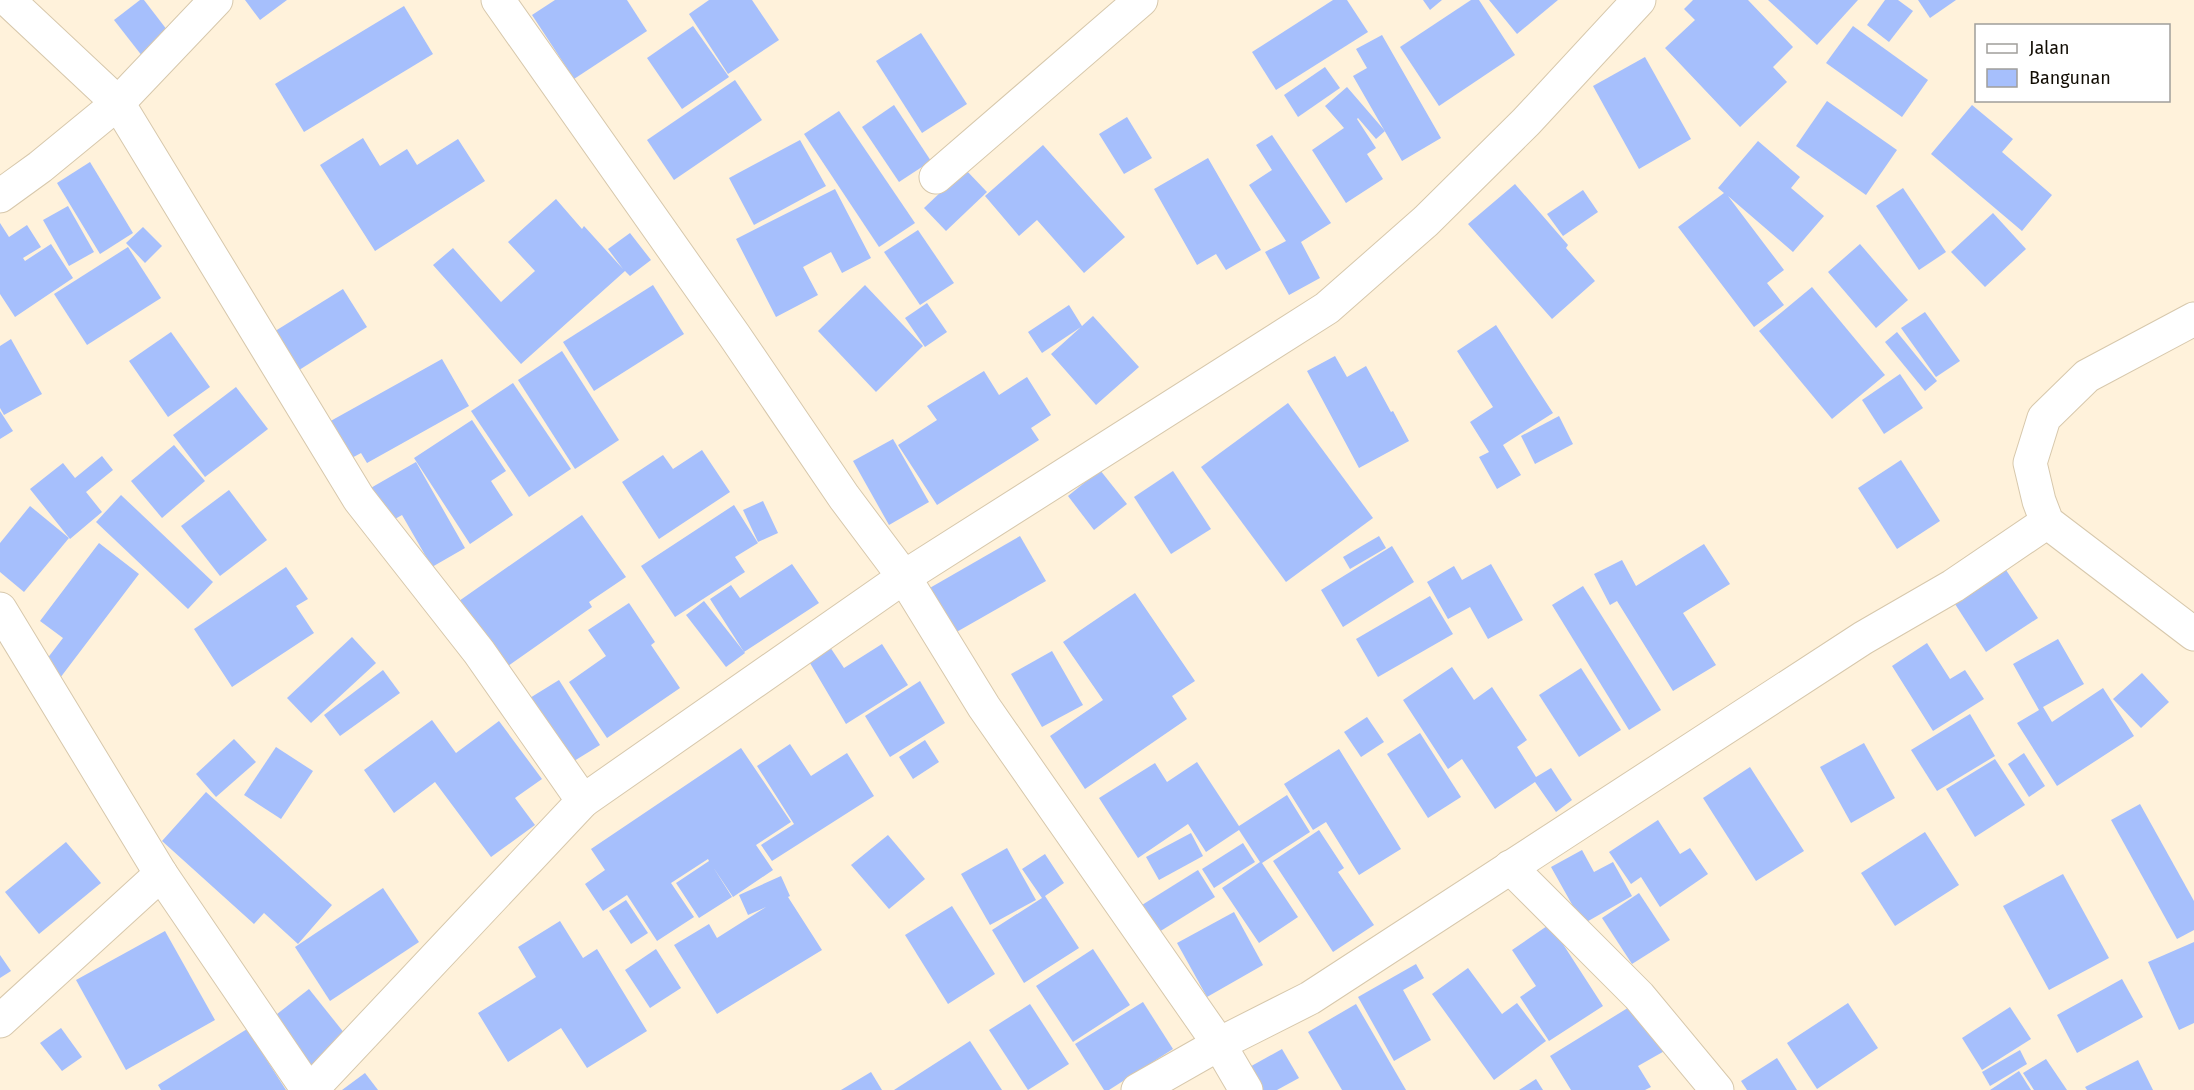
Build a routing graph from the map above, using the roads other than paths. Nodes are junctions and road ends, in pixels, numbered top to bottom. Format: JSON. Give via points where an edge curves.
{"nodes":[{"id":1,"x":8,"y":0,"type":"edge"},
{"id":2,"x":216,"y":0,"type":"edge"},
{"id":3,"x":498,"y":0,"type":"edge"},
{"id":4,"x":1141,"y":0,"type":"edge"},
{"id":5,"x":1639,"y":0,"type":"edge"},
{"id":6,"x":118,"y":103,"type":"junction"},
{"id":7,"x":936,"y":177,"type":"dead end"},
{"id":8,"x":0,"y":196,"type":"edge"},
{"id":9,"x":2194,"y":319,"type":"edge"},
{"id":10,"x":2047,"y":522,"type":"junction"},
{"id":11,"x":904,"y":577,"type":"junction"},
{"id":12,"x":0,"y":609,"type":"edge"},
{"id":13,"x":2194,"y":634,"type":"edge"},
{"id":14,"x":583,"y":801,"type":"junction"},
{"id":15,"x":1510,"y":867,"type":"junction"},
{"id":16,"x":161,"y":874,"type":"junction"},
{"id":17,"x":0,"y":1021,"type":"edge"},
{"id":18,"x":1219,"y":1044,"type":"junction"},
{"id":19,"x":310,"y":1090,"type":"edge"},
{"id":20,"x":1138,"y":1090,"type":"edge"},
{"id":21,"x":1246,"y":1090,"type":"edge"},
{"id":22,"x":1717,"y":1090,"type":"edge"}],
"edges":[{"from":1,"to":6,"type":"street"},
{"from":2,"to":6,"type":"street"},
{"from":3,"to":11,"type":"street","via":[[844,497]]},
{"from":4,"to":7,"type":"street"},
{"from":5,"to":11,"type":"street","via":[[1526,122],[1426,221],[1328,308]]},
{"from":6,"to":8,"type":"street"},
{"from":6,"to":14,"type":"street","via":[[359,499],[479,652]]},
{"from":9,"to":10,"type":"street","via":[[2087,376],[2044,418],[2030,463]]},
{"from":10,"to":13,"type":"street"},
{"from":10,"to":15,"type":"street","via":[[1953,586],[1863,638]]},
{"from":11,"to":14,"type":"street"},
{"from":11,"to":18,"type":"street","via":[[984,707]]},
{"from":12,"to":16,"type":"street"},
{"from":14,"to":19,"type":"street"},
{"from":15,"to":18,"type":"street","via":[[1310,998]]},
{"from":15,"to":22,"type":"street","via":[[1639,996]]},
{"from":16,"to":17,"type":"street"},
{"from":16,"to":19,"type":"street"},
{"from":18,"to":20,"type":"street"},
{"from":18,"to":21,"type":"street"}]}
